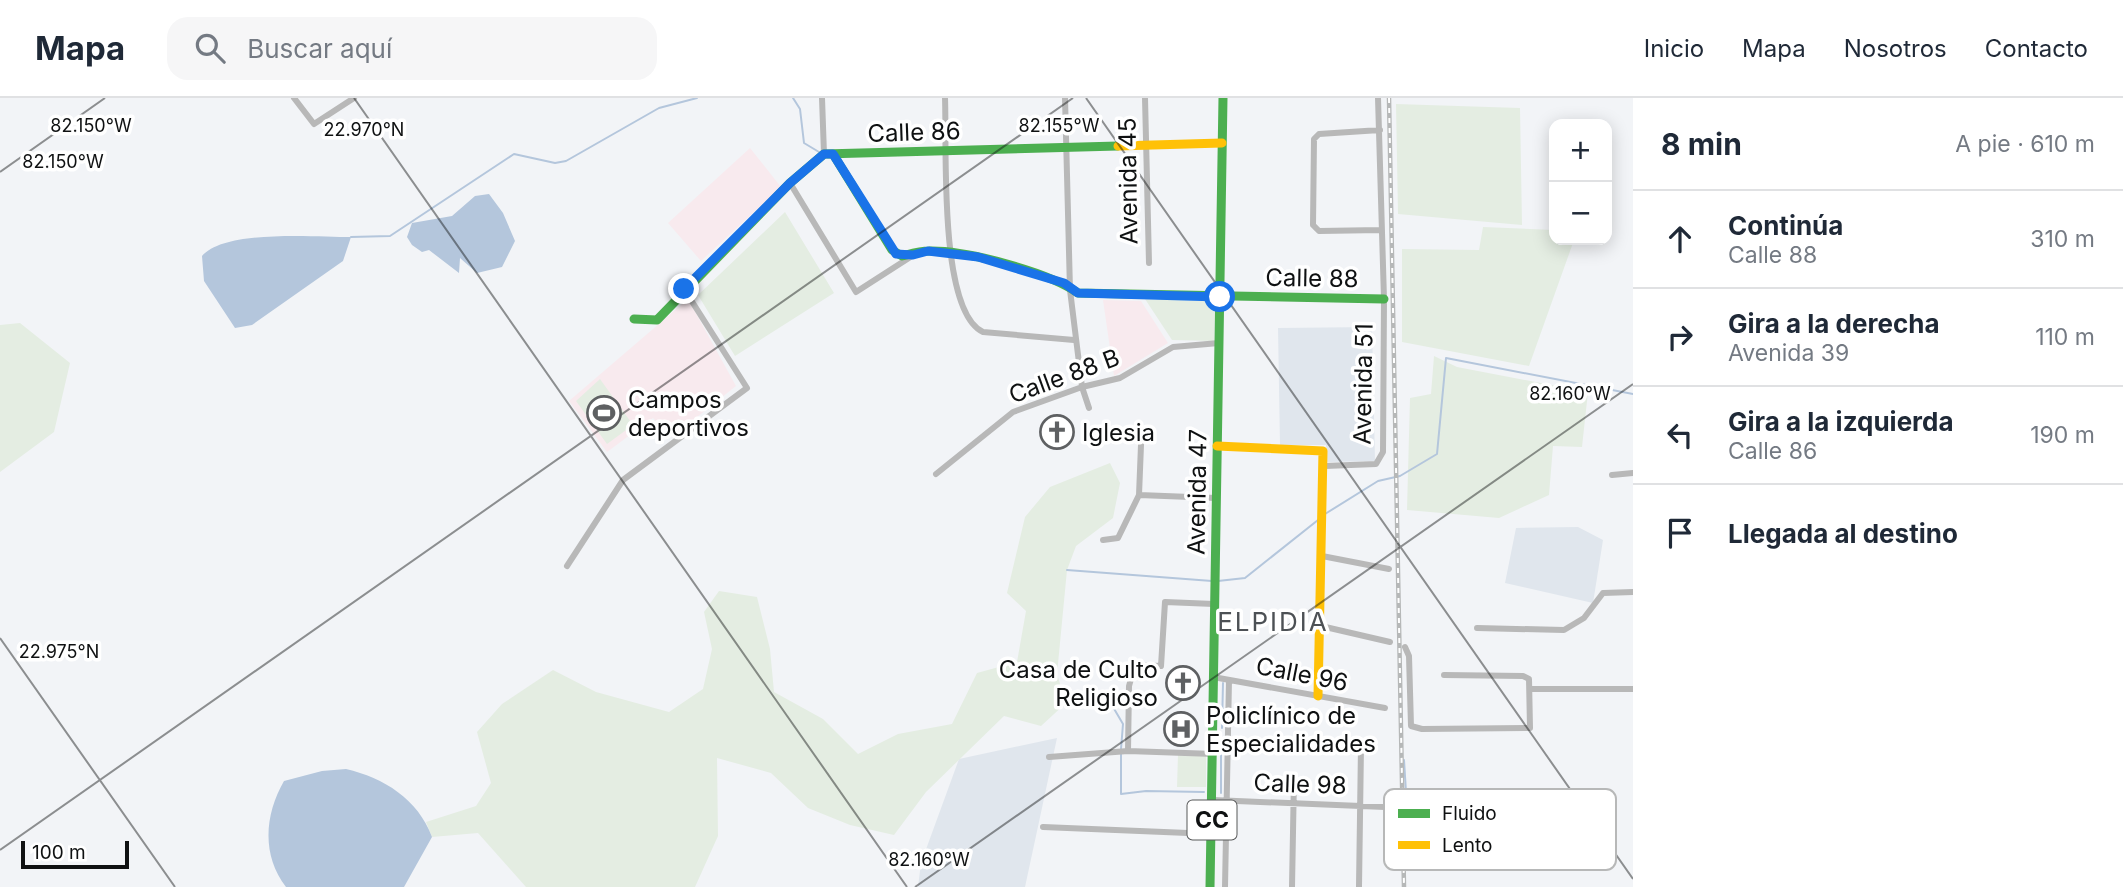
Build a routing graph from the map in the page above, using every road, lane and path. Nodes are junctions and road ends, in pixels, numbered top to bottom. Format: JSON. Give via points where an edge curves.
{"nodes":[{"id":1,"x":294,"y":98,"type":"edge"},
{"id":2,"x":354,"y":98,"type":"edge"},
{"id":3,"x":822,"y":98,"type":"edge"},
{"id":4,"x":945,"y":98,"type":"edge"},
{"id":5,"x":1065,"y":98,"type":"edge"},
{"id":6,"x":1145,"y":98,"type":"edge"},
{"id":7,"x":1223,"y":98,"type":"edge"},
{"id":8,"x":1378,"y":98,"type":"edge"},
{"id":9,"x":1380,"y":130,"type":"junction"},
{"id":10,"x":1222,"y":143,"type":"junction"},
{"id":11,"x":1145,"y":145,"type":"junction"},
{"id":12,"x":1066,"y":148,"type":"junction"},
{"id":13,"x":948,"y":151,"type":"junction"},
{"id":14,"x":829,"y":154,"type":"junction"},
{"id":15,"x":790,"y":183,"type":"junction"},
{"id":16,"x":1381,"y":230,"type":"junction"},
{"id":17,"x":949,"y":253,"type":"junction"},
{"id":18,"x":913,"y":255,"type":"junction"},
{"id":19,"x":1149,"y":263,"type":"dead end"},
{"id":20,"x":684,"y":289,"type":"junction"},
{"id":21,"x":1070,"y":290,"type":"junction"},
{"id":22,"x":1220,"y":297,"type":"junction"},
{"id":23,"x":1384,"y":299,"type":"junction"},
{"id":24,"x":634,"y":320,"type":"dead end"},
{"id":25,"x":1074,"y":340,"type":"junction"},
{"id":26,"x":1219,"y":343,"type":"junction"},
{"id":27,"x":1082,"y":387,"type":"junction"},
{"id":28,"x":1089,"y":408,"type":"dead end"},
{"id":29,"x":1141,"y":445,"type":"dead end"},
{"id":30,"x":1217,"y":446,"type":"junction"},
{"id":31,"x":1325,"y":466,"type":"junction"},
{"id":32,"x":936,"y":474,"type":"dead end"},
{"id":33,"x":1633,"y":474,"type":"edge"},
{"id":34,"x":1612,"y":475,"type":"dead end"},
{"id":35,"x":1139,"y":495,"type":"junction"},
{"id":36,"x":1216,"y":498,"type":"junction"},
{"id":37,"x":1103,"y":540,"type":"dead end"},
{"id":38,"x":1322,"y":556,"type":"junction"},
{"id":39,"x":567,"y":566,"type":"dead end"},
{"id":40,"x":1389,"y":569,"type":"dead end"},
{"id":41,"x":1633,"y":592,"type":"edge"},
{"id":42,"x":1214,"y":604,"type":"junction"},
{"id":43,"x":1321,"y":626,"type":"junction"},
{"id":44,"x":1478,"y":628,"type":"dead end"},
{"id":45,"x":1390,"y":642,"type":"dead end"},
{"id":46,"x":1405,"y":647,"type":"dead end"},
{"id":47,"x":1444,"y":675,"type":"dead end"},
{"id":48,"x":1213,"y":677,"type":"junction"},
{"id":49,"x":1229,"y":680,"type":"junction"},
{"id":50,"x":1530,"y":689,"type":"junction"},
{"id":51,"x":1633,"y":689,"type":"edge"},
{"id":52,"x":1318,"y":696,"type":"junction"},
{"id":53,"x":1385,"y":708,"type":"dead end"},
{"id":54,"x":1361,"y":746,"type":"dead end"},
{"id":55,"x":1128,"y":751,"type":"junction"},
{"id":56,"x":1214,"y":754,"type":"junction"},
{"id":57,"x":1049,"y":757,"type":"dead end"},
{"id":58,"x":1294,"y":777,"type":"dead end"},
{"id":59,"x":1213,"y":800,"type":"junction"},
{"id":60,"x":1226,"y":800,"type":"junction"},
{"id":61,"x":1293,"y":803,"type":"junction"},
{"id":62,"x":1360,"y":806,"type":"junction"},
{"id":63,"x":1384,"y":807,"type":"edge"},
{"id":64,"x":1043,"y":827,"type":"dead end"},
{"id":65,"x":1212,"y":834,"type":"junction"},
{"id":66,"x":1211,"y":873,"type":"junction"},
{"id":67,"x":1225,"y":873,"type":"junction"},
{"id":68,"x":1210,"y":887,"type":"edge"},
{"id":69,"x":1225,"y":887,"type":"edge"},
{"id":70,"x":1292,"y":887,"type":"edge"},
{"id":71,"x":1359,"y":887,"type":"edge"}],
"edges":[{"from":1,"to":2,"type":"street","via":[[311,123]]},
{"from":3,"to":14,"type":"street"},
{"from":4,"to":13,"type":"street"},
{"from":5,"to":12,"type":"street"},
{"from":6,"to":11,"type":"street","name":"Avenida 45"},
{"from":7,"to":10,"type":"street","name":"Avenida 47","number":"CC"},
{"from":8,"to":9,"type":"street","name":"Avenida 51"},
{"from":9,"to":16,"type":"street","name":"Avenida 51"},
{"from":9,"to":16,"type":"street","via":[[1319,134],[1314,139],[1313,225],[1319,231]]},
{"from":10,"to":11,"type":"street","name":"Calle 86"},
{"from":10,"to":22,"type":"street","name":"Avenida 47","number":"CC"},
{"from":11,"to":12,"type":"street","name":"Calle 86"},
{"from":11,"to":19,"type":"street","name":"Avenida 45"},
{"from":12,"to":13,"type":"street","name":"Calle 86"},
{"from":12,"to":21,"type":"street"},
{"from":13,"to":14,"type":"street","name":"Calle 86"},
{"from":13,"to":17,"type":"street"},
{"from":14,"to":15,"type":"street"},
{"from":14,"to":18,"type":"street","name":"Calle 88","via":[[892,250],[902,256]]},
{"from":15,"to":18,"type":"street","via":[[852,287],[859,291]]},
{"from":15,"to":20,"type":"street"},
{"from":16,"to":23,"type":"street","name":"Avenida 51"},
{"from":17,"to":18,"type":"street","name":"Calle 88"},
{"from":17,"to":21,"type":"street","name":"Calle 88","via":[[1064,283]]},
{"from":17,"to":25,"type":"street","via":[[956,293],[974,328]]},
{"from":20,"to":24,"type":"street","via":[[657,320]]},
{"from":20,"to":39,"type":"street","via":[[747,388],[623,480]]},
{"from":21,"to":22,"type":"street","name":"Calle 88"},
{"from":21,"to":25,"type":"street"},
{"from":22,"to":23,"type":"street","name":"Calle 88"},
{"from":22,"to":26,"type":"street","name":"Avenida 47","number":"CC"},
{"from":23,"to":31,"type":"street","name":"Avenida 51","via":[[1380,461]]},
{"from":25,"to":27,"type":"street"},
{"from":26,"to":27,"type":"street","name":"Calle 88 B","via":[[1173,347],[1120,378]]},
{"from":26,"to":30,"type":"street","name":"Avenida 47","number":"CC"},
{"from":27,"to":28,"type":"street"},
{"from":27,"to":32,"type":"street","name":"Calle 88 B","via":[[1013,412]]},
{"from":29,"to":35,"type":"street"},
{"from":30,"to":31,"type":"street","via":[[1323,451]]},
{"from":30,"to":36,"type":"street","name":"Avenida 47","number":"CC"},
{"from":31,"to":38,"type":"street"},
{"from":33,"to":34,"type":"street"},
{"from":35,"to":36,"type":"street"},
{"from":35,"to":37,"type":"street","via":[[1118,538]]},
{"from":36,"to":42,"type":"street","name":"Avenida 47","number":"CC"},
{"from":38,"to":40,"type":"street"},
{"from":38,"to":43,"type":"street"},
{"from":41,"to":44,"type":"street","via":[[1603,593],[1584,618],[1564,630]]},
{"from":42,"to":48,"type":"street","name":"Avenida 47","number":"CC"},
{"from":42,"to":55,"type":"street","via":[[1165,602],[1161,666],[1135,665],[1129,686]]},
{"from":43,"to":45,"type":"street"},
{"from":43,"to":52,"type":"street"},
{"from":46,"to":50,"type":"street","via":[[1411,726],[1530,728]]},
{"from":47,"to":50,"type":"street","via":[[1522,676],[1529,679]]},
{"from":48,"to":49,"type":"street","name":"Calle 96"},
{"from":48,"to":56,"type":"street","name":"Avenida 47","number":"CC"},
{"from":49,"to":52,"type":"street","name":"Calle 96"},
{"from":49,"to":60,"type":"street"},
{"from":50,"to":51,"type":"street"},
{"from":52,"to":53,"type":"street","name":"Calle 96"},
{"from":54,"to":62,"type":"street"},
{"from":55,"to":56,"type":"street"},
{"from":55,"to":57,"type":"street"},
{"from":56,"to":59,"type":"street","name":"Avenida 47","number":"CC"},
{"from":58,"to":61,"type":"street"},
{"from":59,"to":60,"type":"street","name":"Calle 98"},
{"from":59,"to":65,"type":"street","name":"Avenida 47","number":"CC"},
{"from":60,"to":61,"type":"street","name":"Calle 98"},
{"from":60,"to":67,"type":"street"},
{"from":61,"to":62,"type":"street","name":"Calle 98"},
{"from":61,"to":70,"type":"street"},
{"from":62,"to":63,"type":"street","name":"Calle 98"},
{"from":62,"to":71,"type":"street"},
{"from":64,"to":65,"type":"street"},
{"from":65,"to":66,"type":"street","name":"Avenida 47","number":"CC"},
{"from":66,"to":67,"type":"street"},
{"from":66,"to":68,"type":"street","name":"Avenida 47","number":"CC"},
{"from":67,"to":69,"type":"street"}]}
